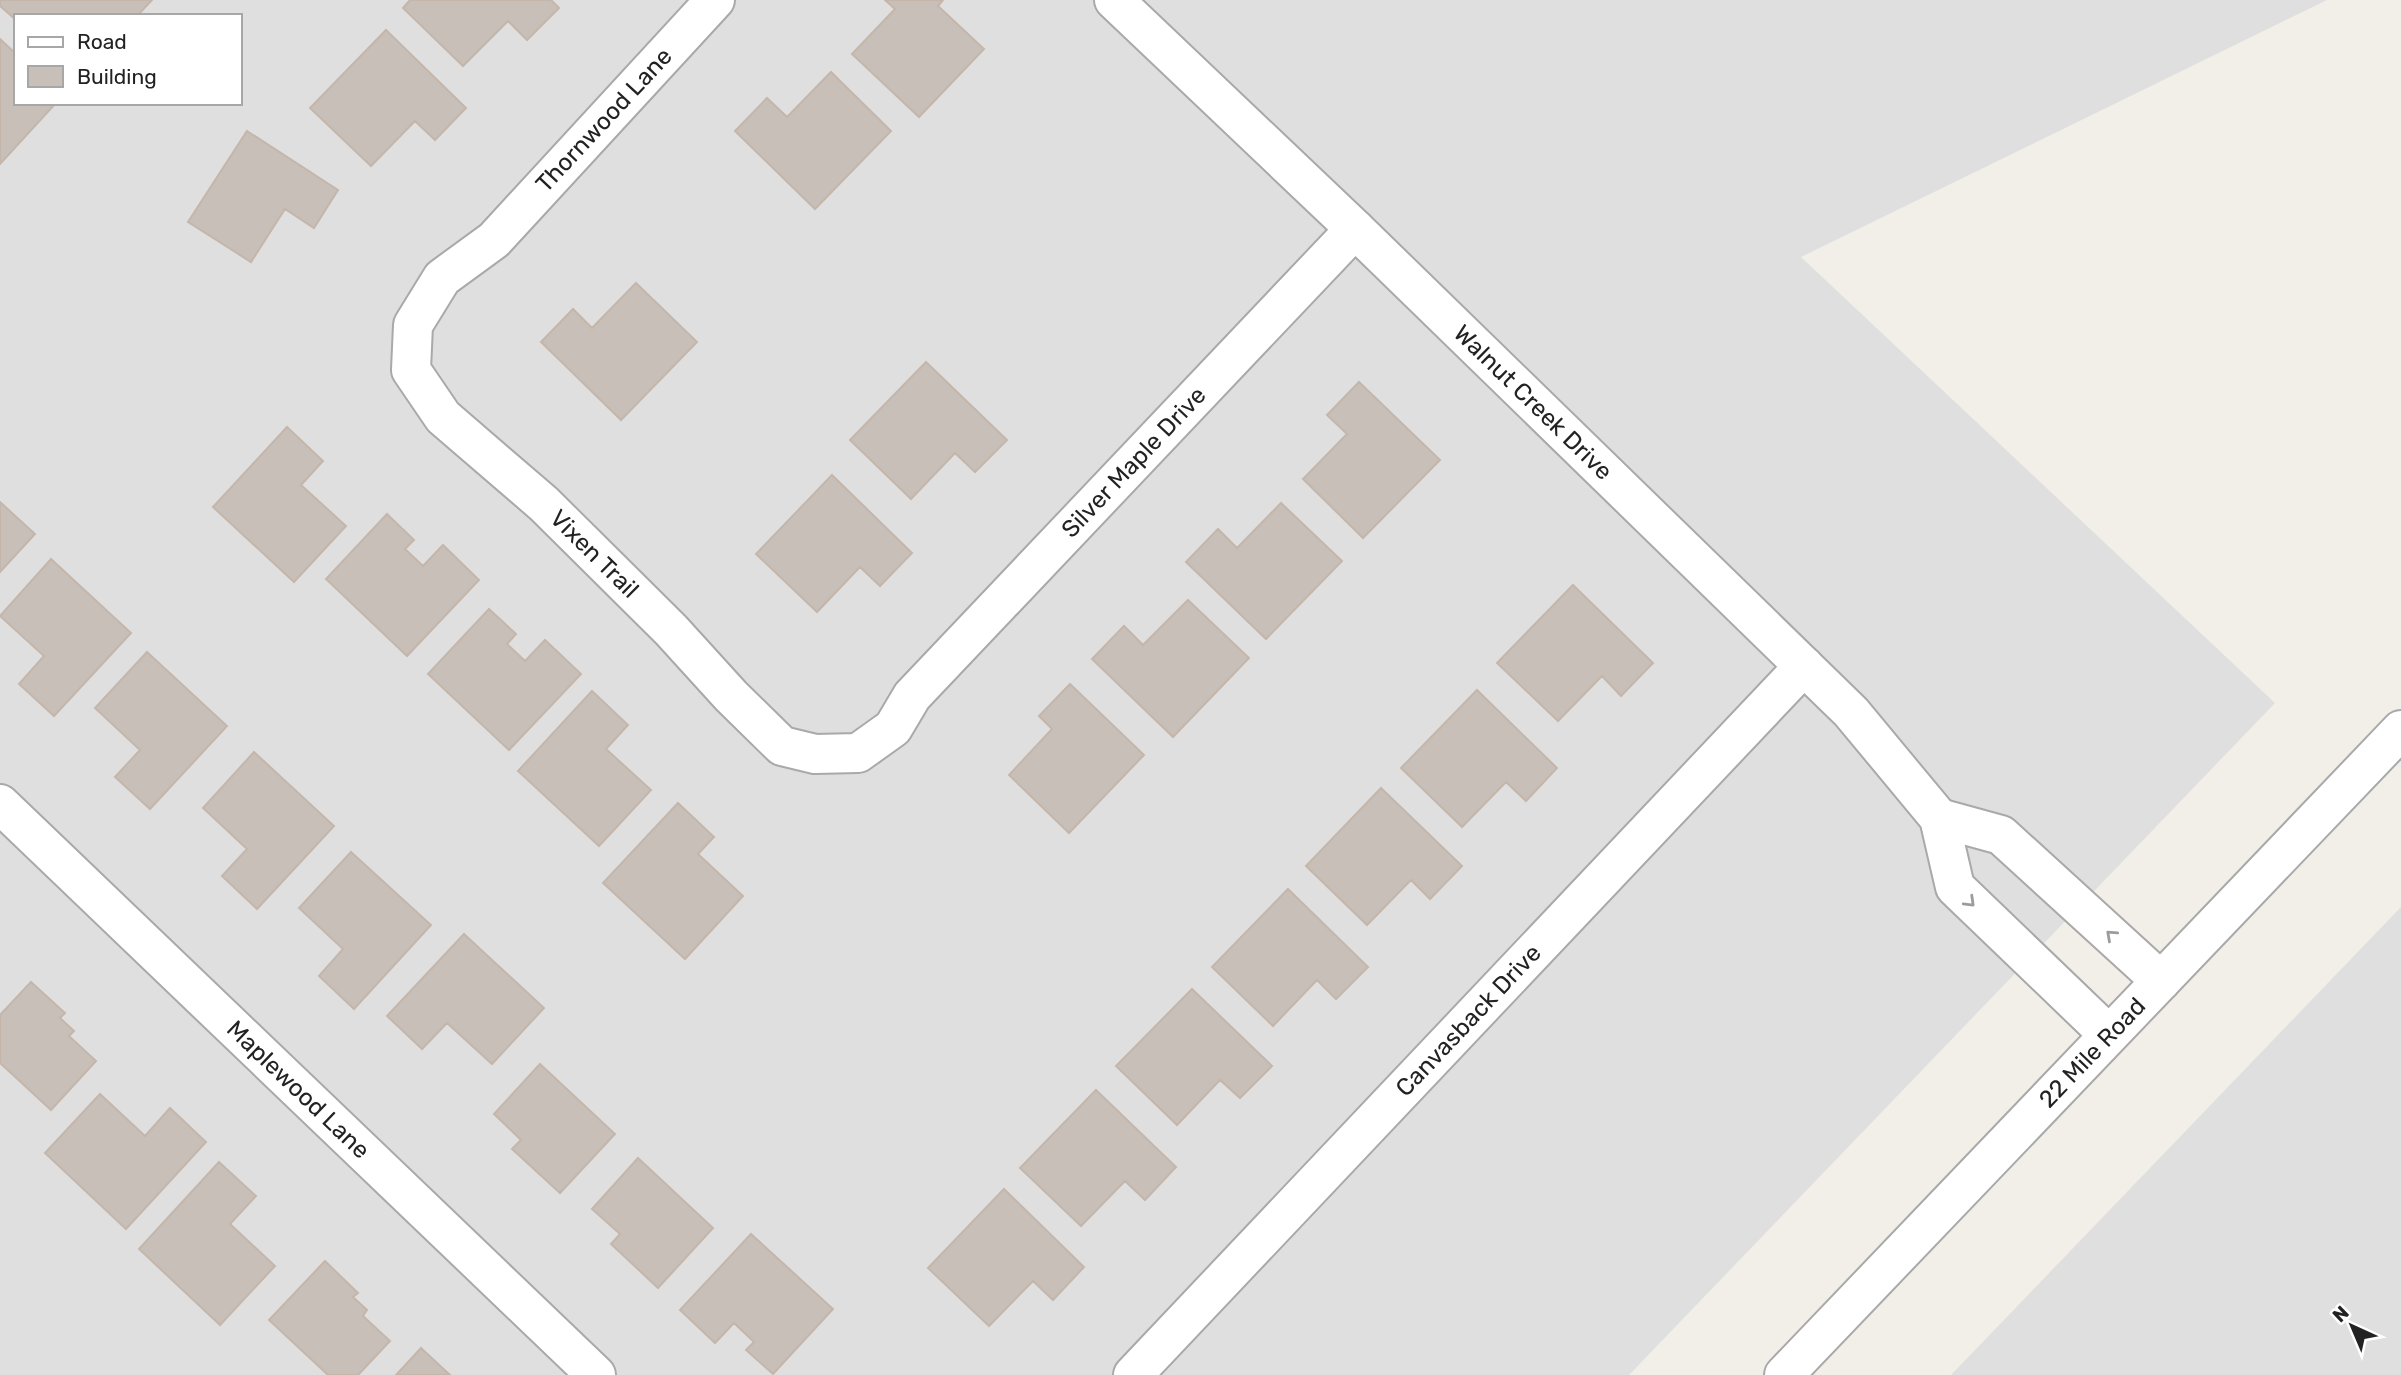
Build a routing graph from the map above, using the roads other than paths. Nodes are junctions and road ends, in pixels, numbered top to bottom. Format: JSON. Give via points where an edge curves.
{"nodes":[{"id":1,"x":715,"y":0,"type":"edge"},
{"id":2,"x":1114,"y":0,"type":"edge"},
{"id":3,"x":1355,"y":229,"type":"junction"},
{"id":4,"x":494,"y":240,"type":"joint"},
{"id":5,"x":1804,"y":666,"type":"junction"},
{"id":6,"x":912,"y":696,"type":"joint"},
{"id":7,"x":2401,"y":730,"type":"edge"},
{"id":8,"x":0,"y":804,"type":"edge"},
{"id":9,"x":1939,"y":818,"type":"junction"},
{"id":10,"x":2161,"y":981,"type":"junction"},
{"id":11,"x":2108,"y":1034,"type":"junction"},
{"id":12,"x":596,"y":1375,"type":"edge"},
{"id":13,"x":1133,"y":1375,"type":"edge"},
{"id":14,"x":1784,"y":1375,"type":"edge"}],
"edges":[{"from":1,"to":4,"type":"street","name":"Thornwood Lane"},
{"from":2,"to":3,"type":"street","name":"Walnut Creek Drive"},
{"from":3,"to":5,"type":"street","name":"Walnut Creek Drive"},
{"from":3,"to":6,"type":"street","name":"Silver Maple Drive"},
{"from":4,"to":6,"type":"street","name":"Vixen Trail","via":[[442,278],[413,325],[411,370],[443,417],[544,503],[782,746],[815,754],[858,753],[893,728]]},
{"from":5,"to":9,"type":"street","name":"Walnut Creek Drive","via":[[1851,712]]},
{"from":5,"to":13,"type":"street","name":"Canvasback Drive"},
{"from":7,"to":10,"type":"street","name":"22 Mile Road"},
{"from":8,"to":12,"type":"street","name":"Maplewood Lane"},
{"from":10,"to":9,"type":"street","one_way":true,"via":[[2001,835]]},
{"from":9,"to":11,"type":"street","name":"Walnut Creek Drive","one_way":true,"via":[[1955,887]]},
{"from":10,"to":11,"type":"street","name":"22 Mile Road"},
{"from":11,"to":14,"type":"street","name":"22 Mile Road"}]}
